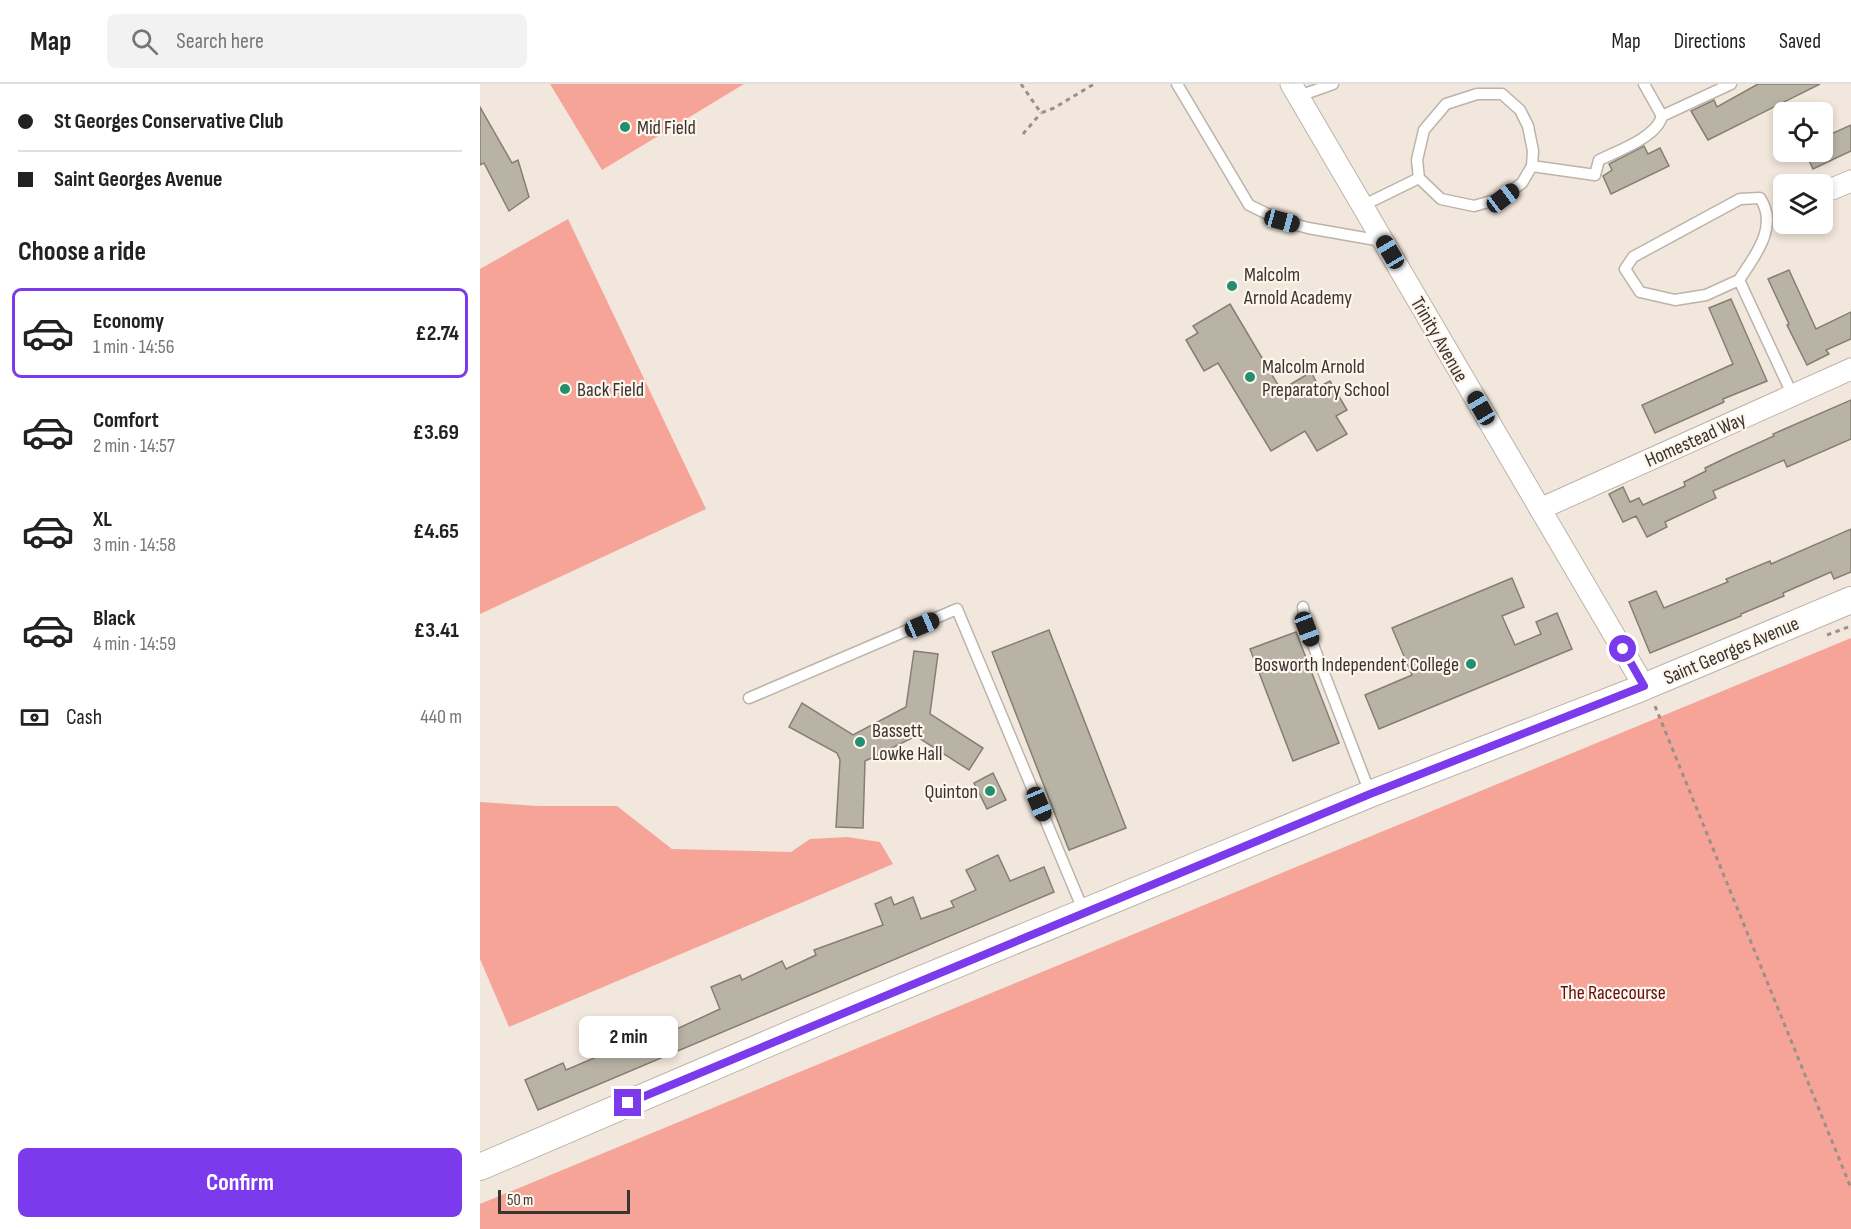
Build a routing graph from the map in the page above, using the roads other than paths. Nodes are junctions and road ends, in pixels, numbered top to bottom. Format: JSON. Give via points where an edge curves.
{"nodes":[{"id":1,"x":1178,"y":84,"type":"edge"},
{"id":2,"x":1333,"y":84,"type":"edge"},
{"id":3,"x":1644,"y":84,"type":"edge"},
{"id":4,"x":1731,"y":84,"type":"edge"},
{"id":5,"x":1504,"y":89,"type":"edge"},
{"id":6,"x":1295,"y":90,"type":"edge"},
{"id":7,"x":1662,"y":116,"type":"junction"},
{"id":8,"x":1532,"y":166,"type":"junction"},
{"id":9,"x":1419,"y":178,"type":"junction"},
{"id":10,"x":1362,"y":206,"type":"junction"},
{"id":11,"x":1383,"y":241,"type":"junction"},
{"id":12,"x":1738,"y":280,"type":"junction"},
{"id":13,"x":1851,"y":369,"type":"edge"},
{"id":14,"x":1793,"y":396,"type":"junction"},
{"id":15,"x":1540,"y":509,"type":"junction"},
{"id":16,"x":1851,"y":600,"type":"edge"},
{"id":17,"x":1303,"y":606,"type":"dead end"},
{"id":18,"x":1650,"y":696,"type":"junction"},
{"id":19,"x":749,"y":698,"type":"dead end"},
{"id":20,"x":1370,"y":794,"type":"junction"},
{"id":21,"x":1084,"y":912,"type":"junction"},
{"id":22,"x":480,"y":1167,"type":"edge"}],
"edges":[{"from":1,"to":11,"type":"lane","via":[[1250,205],[1291,223]]},
{"from":2,"to":6,"type":"lane"},
{"from":3,"to":7,"type":"lane"},
{"from":4,"to":7,"type":"lane"},
{"from":5,"to":8,"type":"lane","via":[[1528,126]]},
{"from":5,"to":9,"type":"lane","via":[[1446,104],[1424,130],[1417,160]]},
{"from":6,"to":10,"type":"street","name":"Trinity Avenue"},
{"from":7,"to":8,"type":"lane","via":[[1660,124],[1641,140],[1599,160],[1595,176]]},
{"from":8,"to":9,"type":"lane","via":[[1522,183],[1503,198],[1474,206],[1441,199]]},
{"from":9,"to":10,"type":"lane"},
{"from":10,"to":11,"type":"street","name":"Trinity Avenue"},
{"from":11,"to":15,"type":"street","name":"Trinity Avenue"},
{"from":12,"to":12,"type":"lane","via":[[1706,295],[1675,300],[1640,292],[1625,269],[1633,257],[1740,199],[1760,198],[1767,209],[1766,230],[1757,254]]},
{"from":12,"to":14,"type":"lane"},
{"from":13,"to":14,"type":"street","name":"Homestead Way"},
{"from":14,"to":15,"type":"street","name":"Homestead Way"},
{"from":15,"to":18,"type":"street","name":"Trinity Avenue"},
{"from":16,"to":18,"type":"street","name":"Saint Georges Avenue"},
{"from":17,"to":20,"type":"lane","via":[[1307,629]]},
{"from":18,"to":20,"type":"street","name":"Saint Georges Avenue"},
{"from":19,"to":21,"type":"lane","via":[[957,609]]},
{"from":20,"to":21,"type":"street","name":"Saint Georges Avenue"},
{"from":21,"to":22,"type":"street","name":"Saint Georges Avenue"}]}
